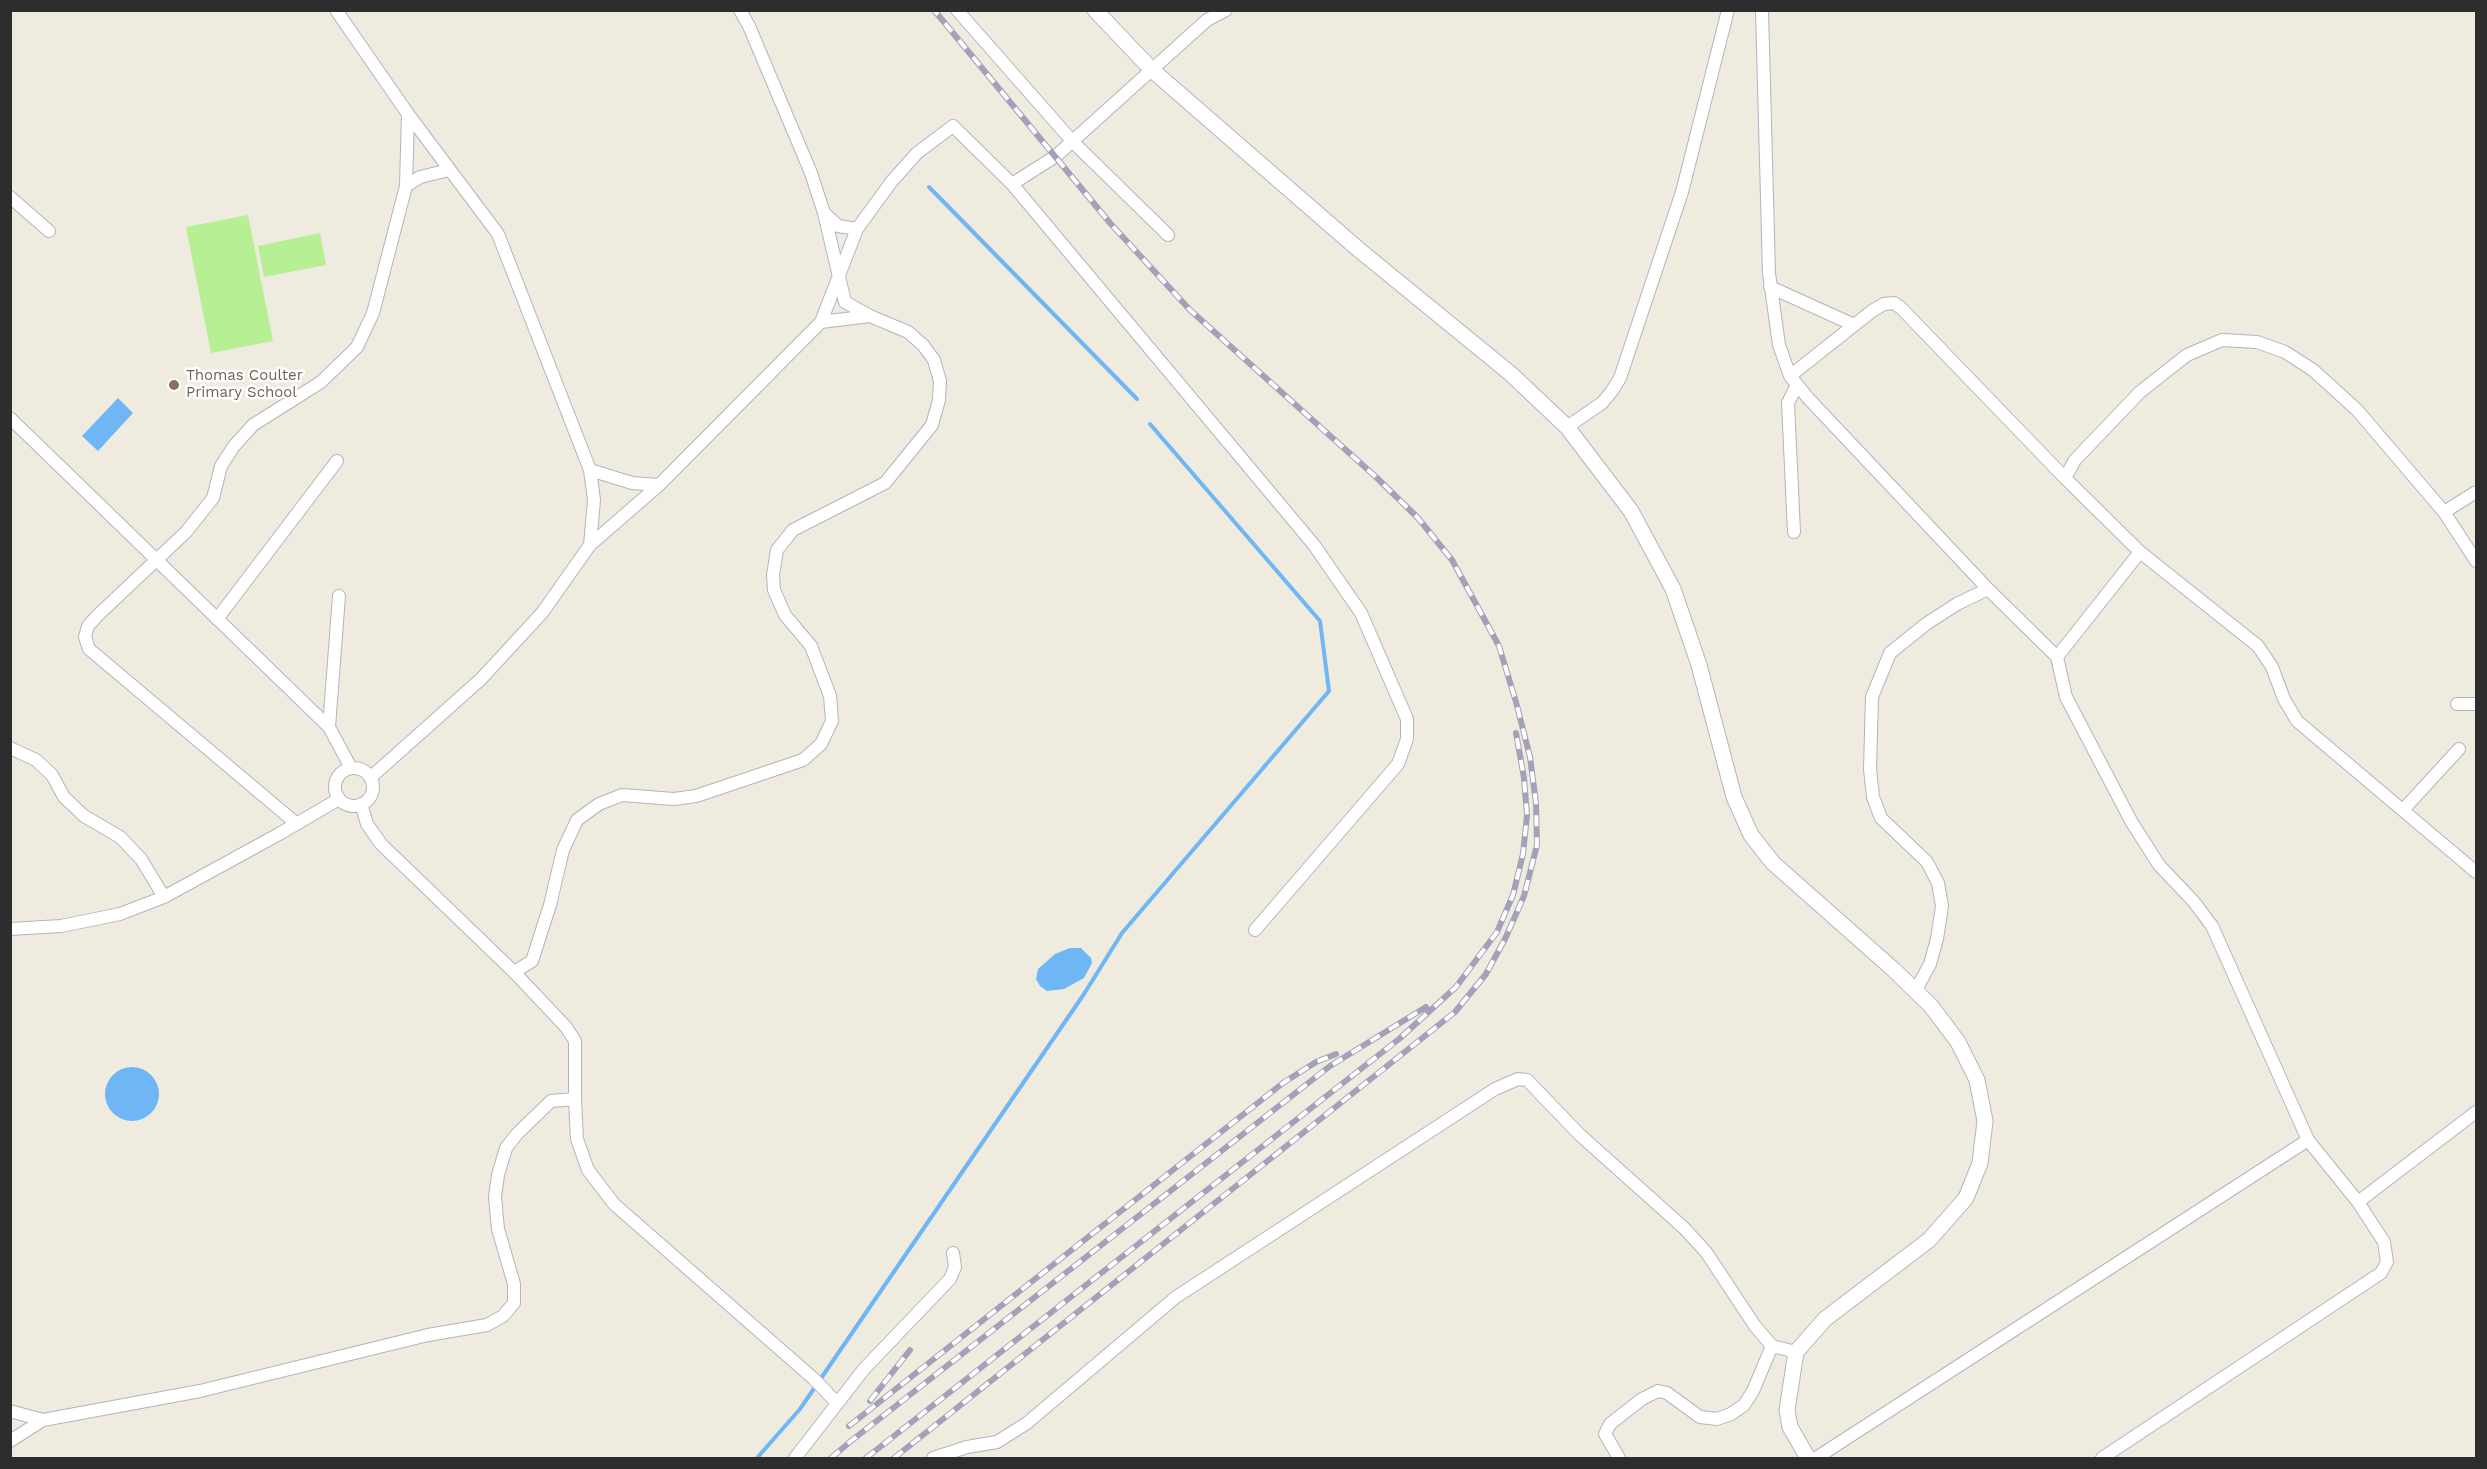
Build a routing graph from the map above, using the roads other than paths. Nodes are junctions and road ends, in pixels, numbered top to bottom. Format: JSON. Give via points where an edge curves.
{"nodes":[{"id":1,"x":336,"y":10,"type":"edge"},
{"id":2,"x":740,"y":10,"type":"edge"},
{"id":3,"x":957,"y":10,"type":"edge"},
{"id":4,"x":1095,"y":10,"type":"edge"},
{"id":5,"x":1226,"y":10,"type":"edge"},
{"id":6,"x":1728,"y":10,"type":"edge"},
{"id":7,"x":1764,"y":12,"type":"edge"},
{"id":8,"x":1152,"y":70,"type":"junction"},
{"id":9,"x":408,"y":114,"type":"junction"},
{"id":10,"x":1073,"y":142,"type":"junction"},
{"id":11,"x":449,"y":170,"type":"junction"},
{"id":12,"x":1012,"y":184,"type":"junction"},
{"id":13,"x":406,"y":186,"type":"junction"},
{"id":14,"x":10,"y":197,"type":"edge"},
{"id":15,"x":824,"y":213,"type":"junction"},
{"id":16,"x":857,"y":230,"type":"junction"},
{"id":17,"x":49,"y":231,"type":"dead end"},
{"id":18,"x":1168,"y":235,"type":"dead end"},
{"id":19,"x":839,"y":277,"type":"junction"},
{"id":20,"x":1770,"y":287,"type":"junction"},
{"id":21,"x":870,"y":316,"type":"junction"},
{"id":22,"x":821,"y":322,"type":"junction"},
{"id":23,"x":1854,"y":325,"type":"junction"},
{"id":24,"x":1794,"y":381,"type":"junction"},
{"id":25,"x":10,"y":418,"type":"edge"},
{"id":26,"x":1567,"y":427,"type":"junction"},
{"id":27,"x":337,"y":461,"type":"dead end"},
{"id":28,"x":590,"y":470,"type":"junction"},
{"id":29,"x":2065,"y":478,"type":"junction"},
{"id":30,"x":659,"y":485,"type":"junction"},
{"id":31,"x":2476,"y":492,"type":"edge"},
{"id":32,"x":2444,"y":513,"type":"junction"},
{"id":33,"x":1794,"y":532,"type":"dead end"},
{"id":34,"x":590,"y":545,"type":"junction"},
{"id":35,"x":2140,"y":552,"type":"junction"},
{"id":36,"x":157,"y":559,"type":"junction"},
{"id":37,"x":2476,"y":561,"type":"edge"},
{"id":38,"x":1988,"y":589,"type":"junction"},
{"id":39,"x":339,"y":596,"type":"dead end"},
{"id":40,"x":217,"y":619,"type":"junction"},
{"id":41,"x":2057,"y":657,"type":"junction"},
{"id":42,"x":2457,"y":704,"type":"dead end"},
{"id":43,"x":2476,"y":704,"type":"edge"},
{"id":44,"x":329,"y":727,"type":"junction"},
{"id":45,"x":10,"y":748,"type":"edge"},
{"id":46,"x":2459,"y":748,"type":"dead end"},
{"id":47,"x":351,"y":768,"type":"junction"},
{"id":48,"x":370,"y":778,"type":"junction"},
{"id":49,"x":339,"y":799,"type":"junction"},
{"id":50,"x":361,"y":804,"type":"junction"},
{"id":51,"x":2403,"y":810,"type":"junction"},
{"id":52,"x":297,"y":824,"type":"junction"},
{"id":53,"x":2476,"y":872,"type":"edge"},
{"id":54,"x":164,"y":897,"type":"junction"},
{"id":55,"x":10,"y":929,"type":"edge"},
{"id":56,"x":1255,"y":930,"type":"dead end"},
{"id":57,"x":514,"y":972,"type":"junction"},
{"id":58,"x":1916,"y":990,"type":"junction"},
{"id":59,"x":575,"y":1099,"type":"junction"},
{"id":60,"x":2476,"y":1112,"type":"edge"},
{"id":61,"x":2308,"y":1140,"type":"junction"},
{"id":62,"x":2358,"y":1202,"type":"junction"},
{"id":63,"x":953,"y":1252,"type":"dead end"},
{"id":64,"x":1772,"y":1346,"type":"junction"},
{"id":65,"x":1796,"y":1352,"type":"junction"},
{"id":66,"x":836,"y":1402,"type":"junction"},
{"id":67,"x":10,"y":1411,"type":"edge"},
{"id":68,"x":43,"y":1420,"type":"junction"},
{"id":69,"x":10,"y":1441,"type":"edge"},
{"id":70,"x":795,"y":1458,"type":"edge"},
{"id":71,"x":933,"y":1458,"type":"edge"},
{"id":72,"x":1619,"y":1458,"type":"edge"},
{"id":73,"x":1808,"y":1458,"type":"edge"},
{"id":74,"x":1816,"y":1458,"type":"edge"},
{"id":75,"x":2102,"y":1458,"type":"edge"}],
"edges":[{"from":1,"to":9,"type":"street"},
{"from":2,"to":15,"type":"street","via":[[787,114]]},
{"from":3,"to":10,"type":"street"},
{"from":4,"to":8,"type":"street"},
{"from":5,"to":8,"type":"street","via":[[1207,20]]},
{"from":6,"to":26,"type":"street","via":[[1682,192],[1620,378],[1602,403]]},
{"from":7,"to":20,"type":"street"},
{"from":8,"to":10,"type":"street"},
{"from":8,"to":26,"type":"street"},
{"from":9,"to":11,"type":"street"},
{"from":9,"to":13,"type":"street"},
{"from":10,"to":12,"type":"street"},
{"from":10,"to":18,"type":"street"},
{"from":11,"to":13,"type":"street","via":[[420,177]]},
{"from":11,"to":28,"type":"street","via":[[498,234]]},
{"from":12,"to":16,"type":"street","via":[[953,126],[917,153],[891,181]]},
{"from":12,"to":56,"type":"street","via":[[1314,545],[1361,614],[1407,719],[1407,739],[1398,764]]},
{"from":13,"to":36,"type":"street","via":[[373,313],[357,347],[321,382],[253,425],[221,466],[213,498],[186,532]]},
{"from":14,"to":17,"type":"street"},
{"from":15,"to":16,"type":"street","via":[[838,226]]},
{"from":15,"to":19,"type":"street"},
{"from":16,"to":19,"type":"street"},
{"from":19,"to":21,"type":"street","via":[[845,302]]},
{"from":19,"to":22,"type":"street"},
{"from":20,"to":23,"type":"street"},
{"from":20,"to":24,"type":"street","via":[[1779,345]]},
{"from":21,"to":22,"type":"street"},
{"from":21,"to":57,"type":"street","via":[[908,332],[923,345],[934,360],[940,381],[939,400],[932,425],[885,483],[793,530],[777,550],[772,575],[774,590],[786,615],[812,646],[831,696],[832,721],[821,744],[803,760],[696,796],[674,799],[622,795],[599,804],[577,820],[563,850],[532,961]]},
{"from":22,"to":30,"type":"street"},
{"from":23,"to":24,"type":"street"},
{"from":23,"to":29,"type":"street","via":[[1884,304],[1894,303],[1901,308]]},
{"from":24,"to":33,"type":"street","via":[[1788,403]]},
{"from":24,"to":38,"type":"street"},
{"from":25,"to":36,"type":"street"},
{"from":26,"to":58,"type":"street","via":[[1631,511],[1673,590],[1699,665],[1734,797],[1751,835],[1773,862]]},
{"from":27,"to":40,"type":"street"},
{"from":28,"to":30,"type":"street","via":[[632,483]]},
{"from":28,"to":34,"type":"street","via":[[594,500]]},
{"from":29,"to":32,"type":"street","via":[[2075,460],[2140,392],[2187,355],[2222,340],[2257,342],[2285,351],[2322,378],[2356,410]]},
{"from":29,"to":35,"type":"street"},
{"from":30,"to":34,"type":"street"},
{"from":31,"to":32,"type":"street"},
{"from":32,"to":37,"type":"street"},
{"from":34,"to":48,"type":"street","via":[[542,613],[481,679]]},
{"from":35,"to":41,"type":"street"},
{"from":35,"to":51,"type":"street","via":[[2258,646],[2297,721]]},
{"from":36,"to":40,"type":"street"},
{"from":36,"to":52,"type":"street","via":[[88,626],[85,638],[89,649]]},
{"from":38,"to":41,"type":"street"},
{"from":38,"to":58,"type":"street","via":[[1926,624],[1890,653],[1872,697],[1873,797],[1881,818],[1927,862],[1938,883],[1942,906],[1930,964]]},
{"from":39,"to":44,"type":"street"},
{"from":40,"to":44,"type":"street"},
{"from":41,"to":61,"type":"street","via":[[2066,697],[2131,821],[2159,864],[2212,926]]},
{"from":42,"to":43,"type":"street"},
{"from":44,"to":47,"type":"street"},
{"from":45,"to":54,"type":"street","via":[[36,760],[84,816],[120,837],[141,859]]},
{"from":46,"to":51,"type":"street"},
{"from":47,"to":48,"type":"street","via":[[362,770]]},
{"from":47,"to":49,"type":"street","via":[[336,780]]},
{"from":48,"to":50,"type":"street","via":[[372,794]]},
{"from":49,"to":50,"type":"street","via":[[349,805]]},
{"from":49,"to":52,"type":"street"},
{"from":50,"to":57,"type":"street","via":[[367,824],[381,844]]},
{"from":51,"to":53,"type":"street"},
{"from":52,"to":54,"type":"street"},
{"from":54,"to":55,"type":"street","via":[[120,914],[61,926]]},
{"from":57,"to":59,"type":"street","via":[[575,1041]]},
{"from":58,"to":65,"type":"street","via":[[1958,1042],[1977,1080],[1985,1121],[1980,1164],[1966,1198],[1929,1240],[1825,1319]]},
{"from":59,"to":66,"type":"street","via":[[577,1139],[588,1170],[614,1204],[814,1378]]},
{"from":59,"to":68,"type":"street","via":[[551,1101],[506,1148],[495,1197],[498,1229],[514,1284],[514,1303],[503,1316],[487,1325],[428,1335],[200,1391]]},
{"from":60,"to":62,"type":"street"},
{"from":61,"to":62,"type":"street"},
{"from":61,"to":74,"type":"street"},
{"from":62,"to":75,"type":"street","via":[[2384,1242],[2387,1262],[2381,1273]]},
{"from":63,"to":66,"type":"street","via":[[955,1267],[950,1279]]},
{"from":64,"to":65,"type":"street"},
{"from":64,"to":71,"type":"street","via":[[1706,1252],[1684,1228],[1580,1135],[1527,1080],[1518,1079],[1495,1089],[1176,1297],[1027,1423],[997,1442]]},
{"from":64,"to":72,"type":"street","via":[[1753,1391],[1744,1405],[1731,1414],[1717,1419],[1700,1417],[1667,1393],[1658,1391],[1642,1399],[1610,1424],[1605,1434]]},
{"from":65,"to":73,"type":"street","via":[[1787,1410],[1790,1426]]},
{"from":66,"to":70,"type":"street"},
{"from":67,"to":68,"type":"street"},
{"from":68,"to":69,"type":"street"}]}
